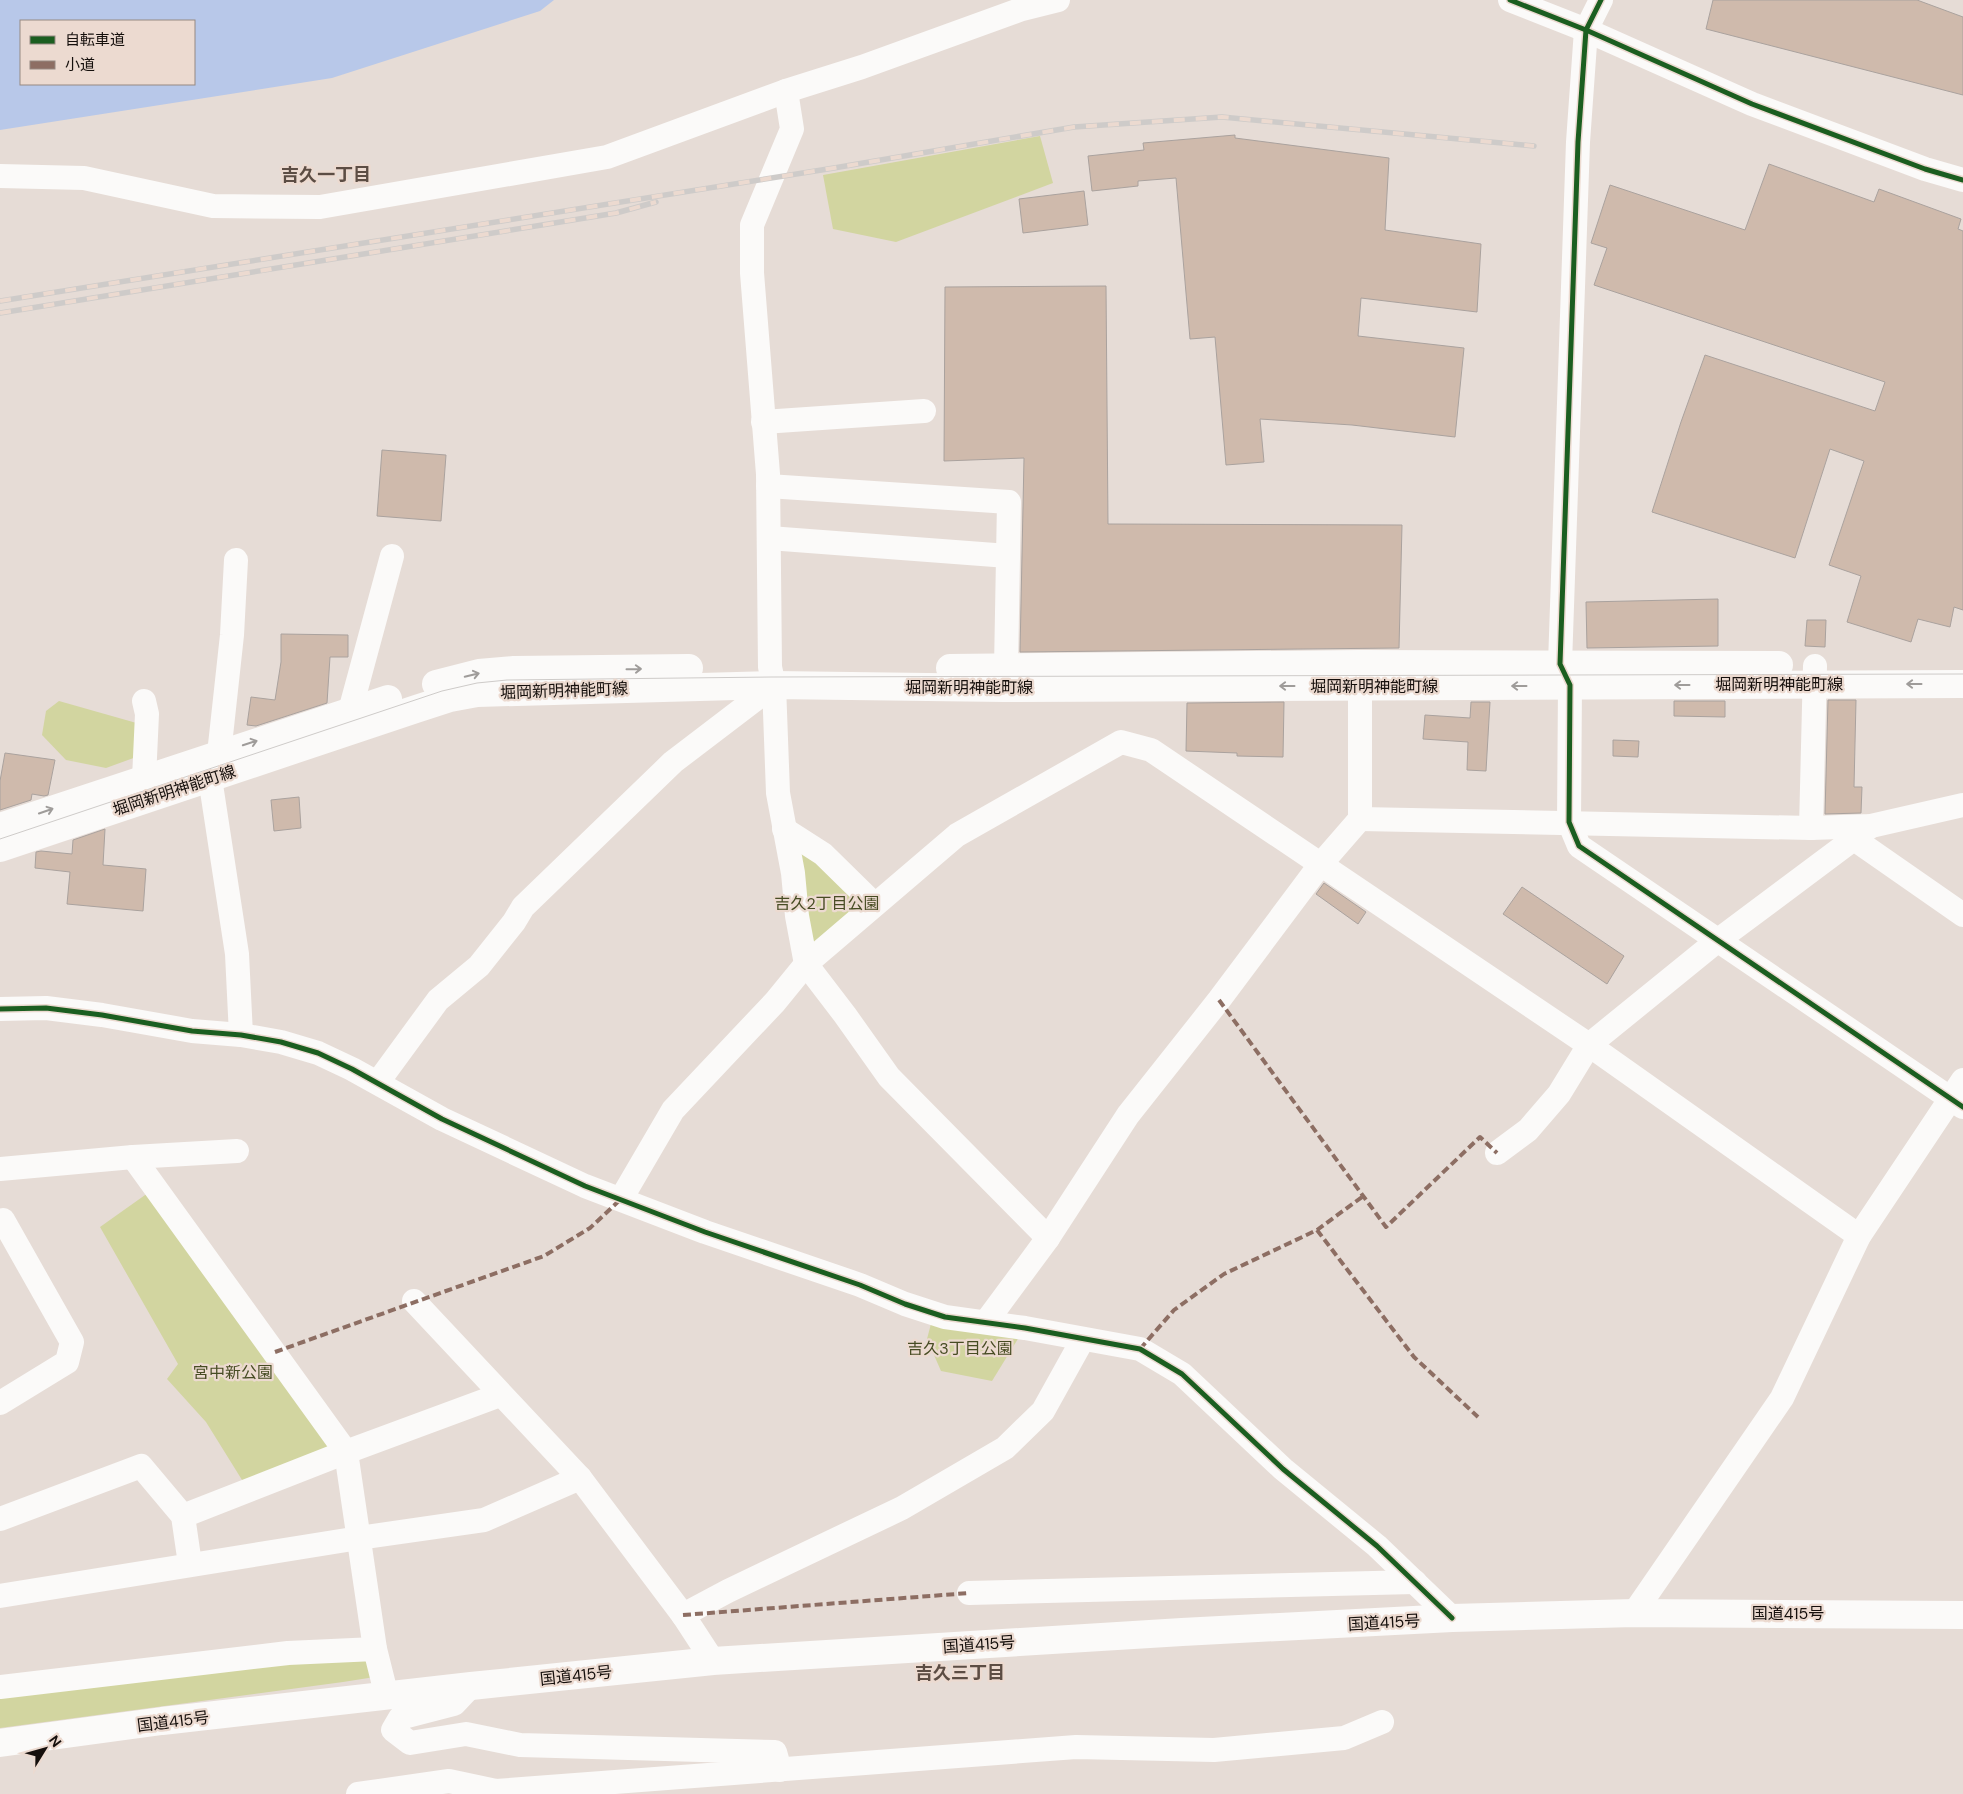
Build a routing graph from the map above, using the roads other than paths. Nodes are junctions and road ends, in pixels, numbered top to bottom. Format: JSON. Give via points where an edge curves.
{"nodes":[{"id":1,"x":1058,"y":0,"type":"edge"},
{"id":2,"x":1510,"y":0,"type":"edge"},
{"id":3,"x":1600,"y":0,"type":"edge"},
{"id":4,"x":1586,"y":30,"type":"junction"},
{"id":5,"x":786,"y":91,"type":"junction"},
{"id":6,"x":0,"y":176,"type":"edge"},
{"id":7,"x":1963,"y":180,"type":"edge"},
{"id":8,"x":924,"y":411,"type":"dead end"},
{"id":9,"x":763,"y":422,"type":"junction"},
{"id":10,"x":768,"y":486,"type":"junction"},
{"id":11,"x":769,"y":538,"type":"junction"},
{"id":12,"x":392,"y":556,"type":"dead end"},
{"id":13,"x":1008,"y":556,"type":"junction"},
{"id":14,"x":236,"y":560,"type":"dead end"},
{"id":15,"x":1963,"y":665,"type":"edge"},
{"id":16,"x":1006,"y":668,"type":"junction"},
{"id":17,"x":1360,"y":675,"type":"junction"},
{"id":18,"x":1565,"y":675,"type":"junction"},
{"id":19,"x":1814,"y":675,"type":"junction"},
{"id":20,"x":772,"y":676,"type":"junction"},
{"id":21,"x":1963,"y":684,"type":"edge"},
{"id":22,"x":144,"y":701,"type":"dead end"},
{"id":23,"x":350,"y":711,"type":"junction"},
{"id":24,"x":214,"y":766,"type":"junction"},
{"id":25,"x":144,"y":779,"type":"junction"},
{"id":26,"x":1963,"y":805,"type":"edge"},
{"id":27,"x":1360,"y":819,"type":"junction"},
{"id":28,"x":1569,"y":822,"type":"junction"},
{"id":29,"x":0,"y":827,"type":"edge"},
{"id":30,"x":1812,"y":828,"type":"junction"},
{"id":31,"x":784,"y":829,"type":"junction"},
{"id":32,"x":1862,"y":832,"type":"junction"},
{"id":33,"x":0,"y":848,"type":"edge"},
{"id":34,"x":1320,"y":865,"type":"junction"},
{"id":35,"x":874,"y":904,"type":"junction"},
{"id":36,"x":1963,"y":915,"type":"edge"},
{"id":37,"x":1717,"y":941,"type":"junction"},
{"id":38,"x":806,"y":964,"type":"junction"},
{"id":39,"x":0,"y":1009,"type":"edge"},
{"id":40,"x":241,"y":1035,"type":"junction"},
{"id":41,"x":1589,"y":1045,"type":"junction"},
{"id":42,"x":378,"y":1082,"type":"junction"},
{"id":43,"x":1959,"y":1096,"type":"edge"},
{"id":44,"x":237,"y":1151,"type":"dead end"},
{"id":45,"x":1497,"y":1152,"type":"dead end"},
{"id":46,"x":134,"y":1157,"type":"junction"},
{"id":47,"x":0,"y":1169,"type":"edge"},
{"id":48,"x":621,"y":1199,"type":"junction"},
{"id":49,"x":0,"y":1221,"type":"edge"},
{"id":50,"x":1859,"y":1236,"type":"junction"},
{"id":51,"x":1048,"y":1238,"type":"junction"},
{"id":52,"x":414,"y":1301,"type":"dead end"},
{"id":53,"x":986,"y":1322,"type":"junction"},
{"id":54,"x":1082,"y":1339,"type":"junction"},
{"id":55,"x":500,"y":1395,"type":"junction"},
{"id":56,"x":0,"y":1403,"type":"edge"},
{"id":57,"x":346,"y":1452,"type":"junction"},
{"id":58,"x":580,"y":1478,"type":"junction"},
{"id":59,"x":183,"y":1516,"type":"junction"},
{"id":60,"x":0,"y":1519,"type":"edge"},
{"id":61,"x":359,"y":1538,"type":"junction"},
{"id":62,"x":190,"y":1564,"type":"junction"},
{"id":63,"x":1415,"y":1582,"type":"junction"},
{"id":64,"x":969,"y":1594,"type":"dead end"},
{"id":65,"x":0,"y":1596,"type":"edge"},
{"id":66,"x":1634,"y":1613,"type":"junction"},
{"id":67,"x":683,"y":1615,"type":"junction"},
{"id":68,"x":1963,"y":1615,"type":"edge"},
{"id":69,"x":1452,"y":1618,"type":"junction"},
{"id":70,"x":375,"y":1650,"type":"junction"},
{"id":71,"x":714,"y":1661,"type":"junction"},
{"id":72,"x":471,"y":1686,"type":"junction"},
{"id":73,"x":0,"y":1687,"type":"edge"},
{"id":74,"x":387,"y":1697,"type":"junction"},
{"id":75,"x":1382,"y":1722,"type":"dead end"},
{"id":76,"x":0,"y":1743,"type":"edge"},
{"id":77,"x":780,"y":1770,"type":"junction"},
{"id":78,"x":358,"y":1794,"type":"edge"}],
"edges":[{"from":1,"to":5,"type":"street","via":[[1022,9]]},
{"from":2,"to":4,"type":"street"},
{"from":3,"to":4,"type":"street"},
{"from":4,"to":7,"type":"street","via":[[1752,104]]},
{"from":4,"to":18,"type":"street","via":[[1578,142]]},
{"from":5,"to":6,"type":"street","via":[[607,158],[320,207],[213,206],[84,178]]},
{"from":5,"to":9,"type":"street","via":[[792,129],[752,225],[752,273]]},
{"from":8,"to":9,"type":"street"},
{"from":9,"to":10,"type":"street"},
{"from":10,"to":11,"type":"street"},
{"from":10,"to":13,"type":"street","via":[[1009,502]]},
{"from":11,"to":13,"type":"street"},
{"from":11,"to":20,"type":"street"},
{"from":12,"to":23,"type":"street"},
{"from":13,"to":16,"type":"street"},
{"from":14,"to":24,"type":"street","via":[[232,634]]},
{"from":15,"to":19,"type":"main road","name":"堀岡新明神能町線"},
{"from":16,"to":17,"type":"main road","name":"堀岡新明神能町線"},
{"from":16,"to":20,"type":"main road","name":"堀岡新明神能町線"},
{"from":17,"to":18,"type":"main road","name":"堀岡新明神能町線"},
{"from":17,"to":20,"type":"main road","name":"堀岡新明神能町線","one_way":true,"via":[[1004,688]]},
{"from":17,"to":27,"type":"street"},
{"from":18,"to":19,"type":"main road","name":"堀岡新明神能町線"},
{"from":18,"to":28,"type":"street"},
{"from":21,"to":19,"type":"main road","name":"堀岡新明神能町線","one_way":true},
{"from":19,"to":30,"type":"street"},
{"from":23,"to":20,"type":"main road","name":"堀岡新明神能町線","one_way":true,"via":[[479,673],[514,670]]},
{"from":20,"to":24,"type":"main road","name":"堀岡新明神能町線","via":[[477,693]]},
{"from":20,"to":31,"type":"street","via":[[778,793]]},
{"from":20,"to":42,"type":"street","via":[[673,762],[523,907],[479,966],[438,1000]]},
{"from":22,"to":25,"type":"street","via":[[147,714]]},
{"from":24,"to":23,"type":"main road","name":"堀岡新明神能町線","one_way":true},
{"from":24,"to":25,"type":"main road","name":"堀岡新明神能町線"},
{"from":24,"to":33,"type":"main road","name":"堀岡新明神能町線"},
{"from":24,"to":40,"type":"street","via":[[237,954]]},
{"from":29,"to":25,"type":"main road","name":"堀岡新明神能町線","one_way":true},
{"from":26,"to":32,"type":"street"},
{"from":27,"to":28,"type":"street"},
{"from":27,"to":34,"type":"street"},
{"from":28,"to":30,"type":"street"},
{"from":28,"to":37,"type":"street","via":[[1579,846]]},
{"from":30,"to":32,"type":"street"},
{"from":31,"to":35,"type":"street","via":[[823,854]]},
{"from":31,"to":38,"type":"street"},
{"from":32,"to":36,"type":"street"},
{"from":32,"to":37,"type":"street"},
{"from":34,"to":35,"type":"street","via":[[1151,750],[1121,742],[957,835]]},
{"from":34,"to":41,"type":"street"},
{"from":34,"to":51,"type":"street","via":[[1128,1115]]},
{"from":35,"to":38,"type":"street"},
{"from":37,"to":41,"type":"street"},
{"from":37,"to":43,"type":"street"},
{"from":38,"to":48,"type":"street","via":[[776,1002],[673,1110]]},
{"from":38,"to":51,"type":"street","via":[[890,1077]]},
{"from":39,"to":40,"type":"street","via":[[46,1008],[102,1014],[192,1031]]},
{"from":40,"to":42,"type":"street","via":[[280,1042],[318,1054]]},
{"from":41,"to":45,"type":"street","via":[[1559,1094],[1528,1130]]},
{"from":41,"to":50,"type":"street"},
{"from":42,"to":48,"type":"street","via":[[442,1119],[585,1186]]},
{"from":43,"to":50,"type":"street"},
{"from":44,"to":46,"type":"street"},
{"from":46,"to":47,"type":"street"},
{"from":46,"to":57,"type":"street"},
{"from":48,"to":53,"type":"street","via":[[905,1304],[945,1317]]},
{"from":49,"to":56,"type":"street","via":[[3,1220],[72,1342],[67,1362]]},
{"from":50,"to":66,"type":"street","via":[[1782,1398]]},
{"from":51,"to":53,"type":"street"},
{"from":52,"to":55,"type":"street"},
{"from":53,"to":54,"type":"street"},
{"from":54,"to":63,"type":"street","via":[[1140,1349],[1182,1374],[1283,1469],[1377,1546]]},
{"from":54,"to":67,"type":"street","via":[[1043,1411],[1005,1448],[902,1508]]},
{"from":55,"to":57,"type":"street"},
{"from":55,"to":58,"type":"street"},
{"from":57,"to":59,"type":"street"},
{"from":57,"to":61,"type":"street"},
{"from":58,"to":61,"type":"street","via":[[484,1520]]},
{"from":58,"to":67,"type":"street"},
{"from":59,"to":60,"type":"street","via":[[141,1466]]},
{"from":59,"to":62,"type":"street"},
{"from":61,"to":62,"type":"street"},
{"from":61,"to":70,"type":"street"},
{"from":62,"to":65,"type":"street"},
{"from":63,"to":64,"type":"street"},
{"from":63,"to":69,"type":"street"},
{"from":66,"to":68,"type":"main road","name":"国道415号"},
{"from":66,"to":69,"type":"main road","name":"国道415号"},
{"from":67,"to":71,"type":"street"},
{"from":69,"to":71,"type":"main road","name":"国道415号"},
{"from":70,"to":73,"type":"street","via":[[288,1653]]},
{"from":70,"to":74,"type":"street"},
{"from":71,"to":72,"type":"main road","name":"国道415号"},
{"from":72,"to":74,"type":"main road","name":"国道415号"},
{"from":72,"to":77,"type":"street","via":[[454,1704],[400,1718],[393,1730],[410,1743],[466,1734],[520,1745],[775,1752]]},
{"from":74,"to":76,"type":"main road","name":"国道415号","via":[[162,1721]]},
{"from":75,"to":77,"type":"street","via":[[1344,1738],[1214,1750],[1076,1747]]},
{"from":77,"to":78,"type":"street","via":[[496,1791],[448,1781]]}]}
